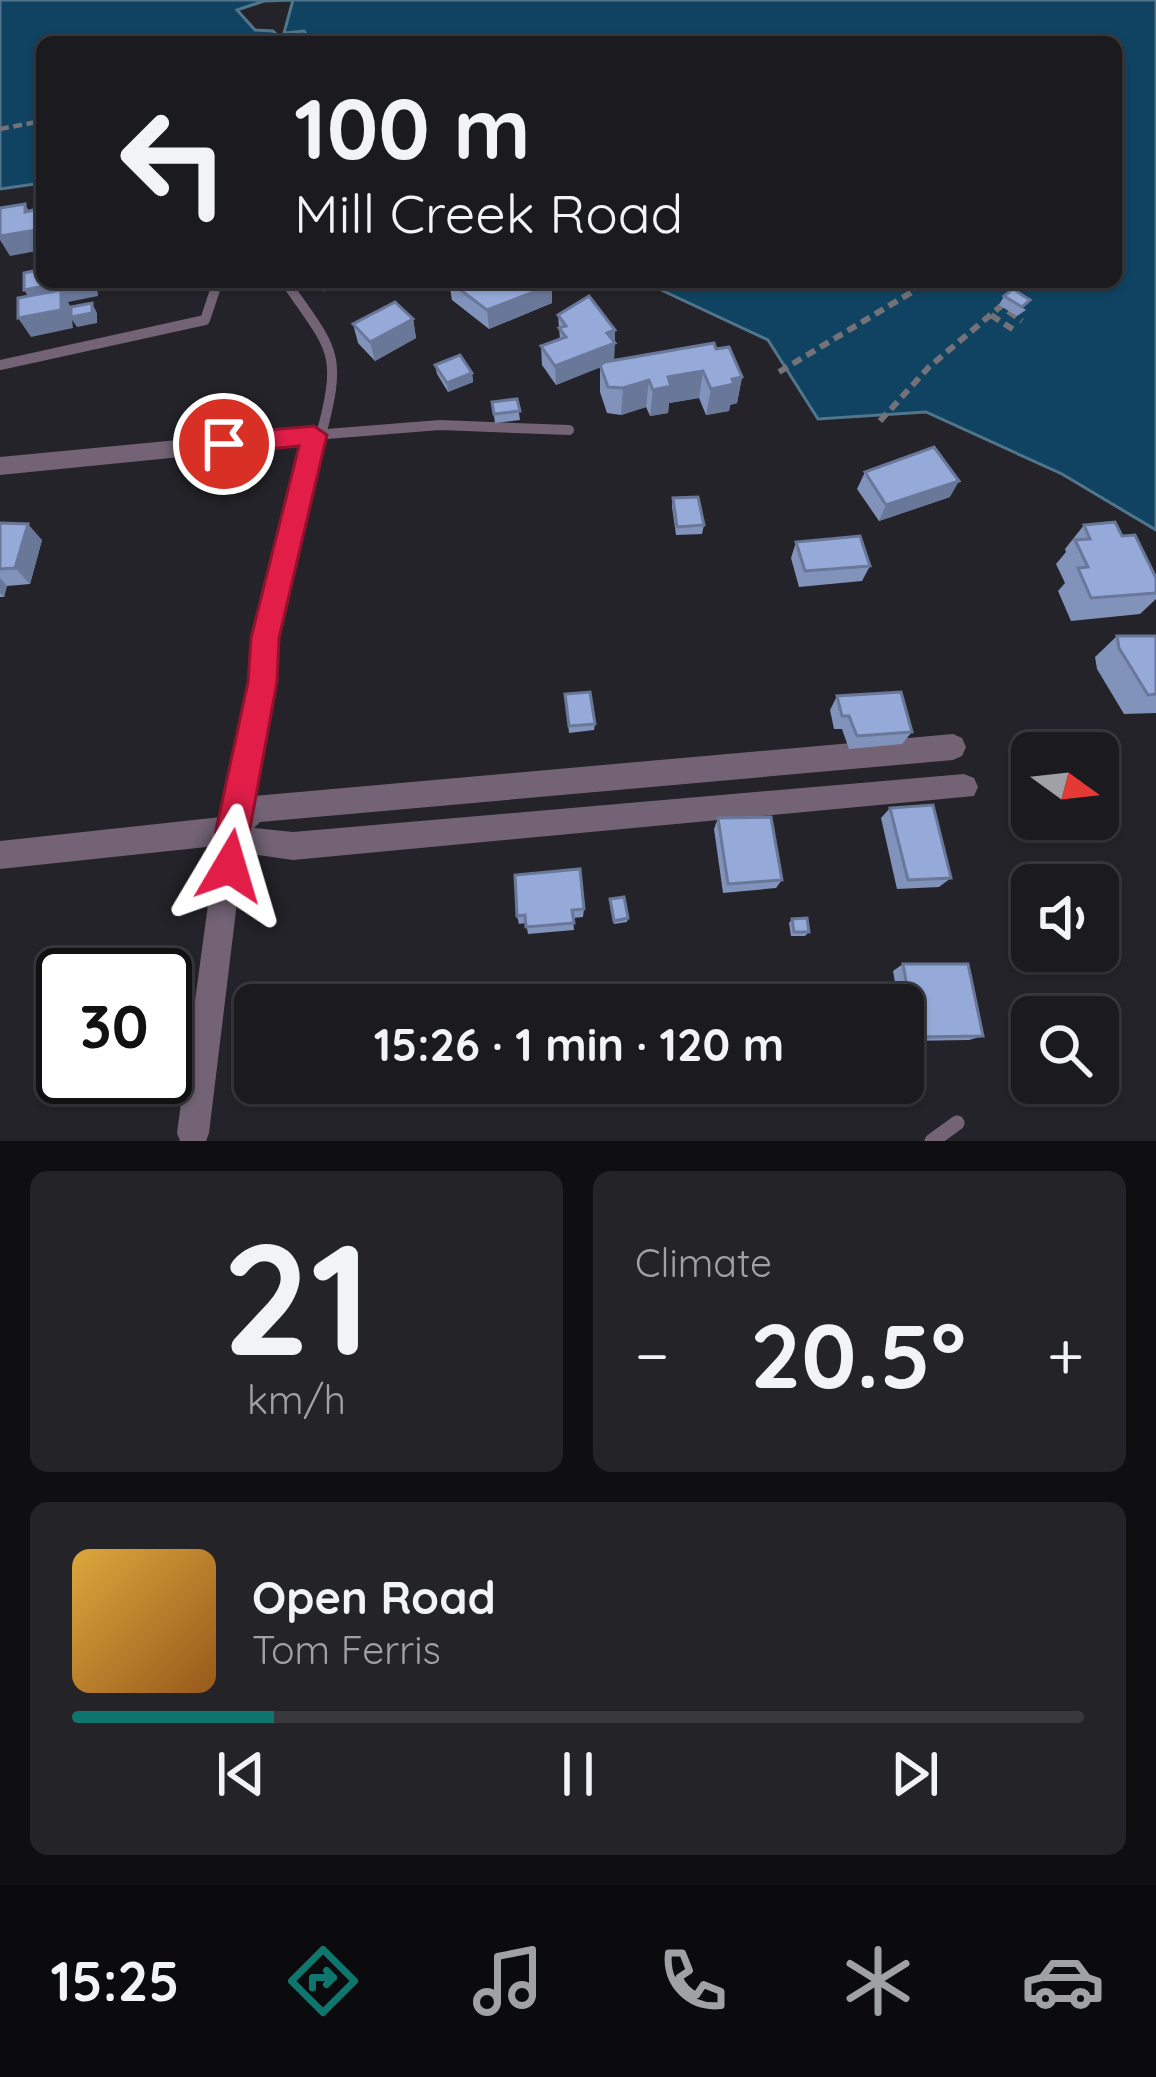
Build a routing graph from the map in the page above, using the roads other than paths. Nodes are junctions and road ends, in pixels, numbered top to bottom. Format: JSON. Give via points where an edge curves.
{"nodes":[{"id":1,"x":216,"y":288,"type":"edge"},
{"id":2,"x":290,"y":288,"type":"edge"},
{"id":3,"x":0,"y":364,"type":"edge"},
{"id":4,"x":569,"y":430,"type":"dead end"},
{"id":5,"x":317,"y":435,"type":"junction"},
{"id":6,"x":0,"y":466,"type":"edge"},
{"id":7,"x":953,"y":747,"type":"dead end"},
{"id":8,"x":964,"y":787,"type":"dead end"},
{"id":9,"x":232,"y":830,"type":"junction"},
{"id":10,"x":0,"y":854,"type":"edge"},
{"id":11,"x":957,"y":1123,"type":"dead end"},
{"id":12,"x":197,"y":1137,"type":"edge"},
{"id":13,"x":932,"y":1141,"type":"edge"}],
"edges":[{"from":1,"to":3,"type":"lane","via":[[205,320]]},
{"from":2,"to":5,"type":"lane","via":[[333,354],[333,389]]},
{"from":4,"to":5,"type":"lane","via":[[440,425]]},
{"from":5,"to":6,"type":"street"},
{"from":5,"to":9,"type":"street","via":[[265,638]]},
{"from":7,"to":9,"type":"street","via":[[254,809]]},
{"from":8,"to":9,"type":"street","via":[[293,846],[250,842]]},
{"from":9,"to":10,"type":"street"},
{"from":9,"to":12,"type":"street"},
{"from":11,"to":13,"type":"lane"}]}
